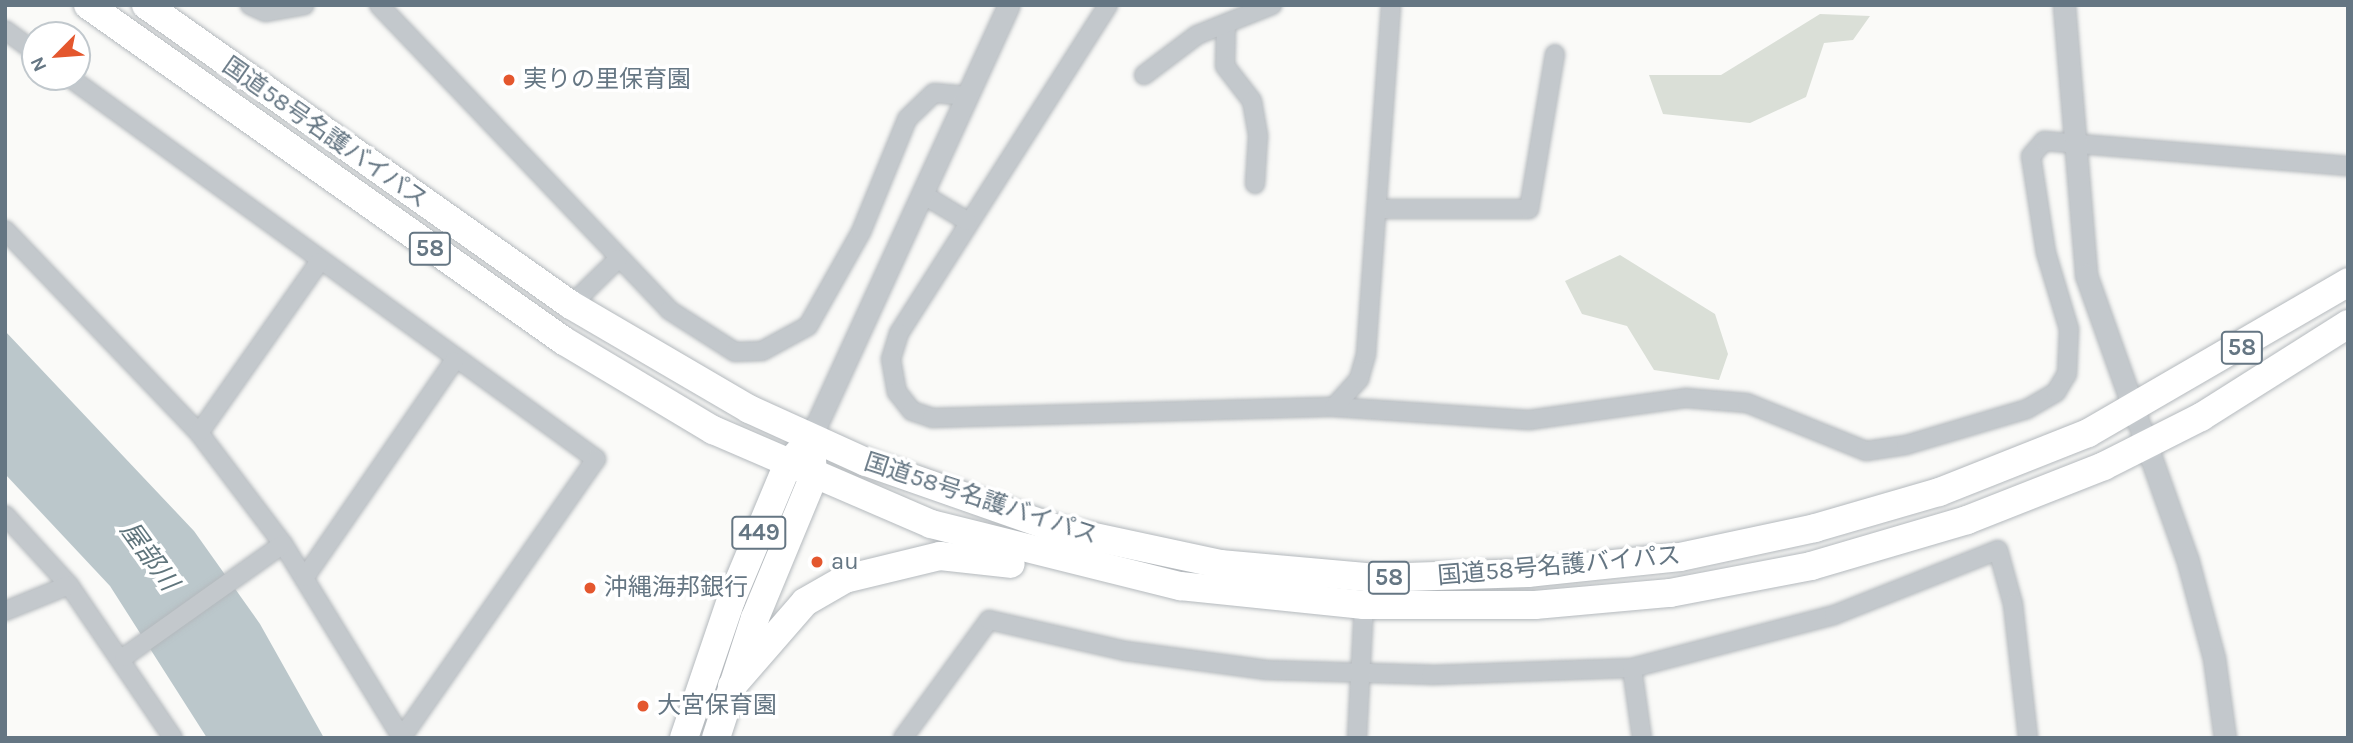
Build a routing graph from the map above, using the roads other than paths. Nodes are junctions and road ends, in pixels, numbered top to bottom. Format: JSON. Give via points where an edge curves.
{"nodes":[{"id":1,"x":88,"y":5,"type":"edge"},
{"id":2,"x":146,"y":5,"type":"edge"},
{"id":3,"x":250,"y":5,"type":"edge"},
{"id":4,"x":304,"y":5,"type":"edge"},
{"id":5,"x":379,"y":5,"type":"edge"},
{"id":6,"x":1009,"y":5,"type":"edge"},
{"id":7,"x":1108,"y":5,"type":"edge"},
{"id":8,"x":1272,"y":5,"type":"edge"},
{"id":9,"x":1391,"y":5,"type":"edge"},
{"id":10,"x":2064,"y":5,"type":"edge"},
{"id":11,"x":1226,"y":26,"type":"junction"},
{"id":12,"x":5,"y":30,"type":"edge"},
{"id":13,"x":21,"y":42,"type":"edge"},
{"id":14,"x":1555,"y":54,"type":"dead end"},
{"id":15,"x":1144,"y":75,"type":"dead end"},
{"id":16,"x":88,"y":91,"type":"edge"},
{"id":17,"x":968,"y":96,"type":"junction"},
{"id":18,"x":2071,"y":144,"type":"junction"},
{"id":19,"x":2348,"y":166,"type":"edge"},
{"id":20,"x":1255,"y":184,"type":"dead end"},
{"id":21,"x":924,"y":195,"type":"junction"},
{"id":22,"x":1380,"y":209,"type":"junction"},
{"id":23,"x":967,"y":221,"type":"junction"},
{"id":24,"x":5,"y":230,"type":"edge"},
{"id":25,"x":618,"y":259,"type":"junction"},
{"id":26,"x":319,"y":262,"type":"junction"},
{"id":27,"x":2348,"y":282,"type":"edge"},
{"id":28,"x":571,"y":304,"type":"junction"},
{"id":29,"x":2348,"y":324,"type":"edge"},
{"id":30,"x":454,"y":361,"type":"junction"},
{"id":31,"x":1334,"y":407,"type":"junction"},
{"id":32,"x":2134,"y":409,"type":"junction"},
{"id":33,"x":199,"y":433,"type":"junction"},
{"id":34,"x":810,"y":439,"type":"junction"},
{"id":35,"x":2148,"y":445,"type":"junction"},
{"id":36,"x":787,"y":466,"type":"junction"},
{"id":37,"x":813,"y":478,"type":"junction"},
{"id":38,"x":5,"y":515,"type":"edge"},
{"id":39,"x":283,"y":544,"type":"junction"},
{"id":40,"x":1048,"y":558,"type":"junction"},
{"id":41,"x":305,"y":577,"type":"junction"},
{"id":42,"x":69,"y":585,"type":"junction"},
{"id":43,"x":1364,"y":605,"type":"junction"},
{"id":44,"x":5,"y":611,"type":"edge"},
{"id":45,"x":129,"y":652,"type":"junction"},
{"id":46,"x":1632,"y":668,"type":"junction"},
{"id":47,"x":1362,"y":673,"type":"junction"},
{"id":48,"x":732,"y":686,"type":"junction"},
{"id":49,"x":402,"y":737,"type":"edge"},
{"id":50,"x":173,"y":738,"type":"edge"},
{"id":51,"x":684,"y":738,"type":"edge"},
{"id":52,"x":716,"y":738,"type":"edge"},
{"id":53,"x":903,"y":738,"type":"edge"},
{"id":54,"x":1357,"y":738,"type":"edge"},
{"id":55,"x":1642,"y":738,"type":"edge"},
{"id":56,"x":2028,"y":738,"type":"edge"},
{"id":57,"x":2225,"y":738,"type":"edge"}],
"edges":[{"from":1,"to":36,"type":"highway","name":"国道58号名護バイパス","number":"58","via":[[564,341],[677,411]]},
{"from":2,"to":28,"type":"highway","name":"国道58号名護バイパス","number":"58"},
{"from":3,"to":4,"type":"street","via":[[267,12]]},
{"from":5,"to":25,"type":"street"},
{"from":6,"to":17,"type":"street"},
{"from":7,"to":23,"type":"street"},
{"from":8,"to":11,"type":"street"},
{"from":9,"to":22,"type":"street"},
{"from":10,"to":18,"type":"street"},
{"from":11,"to":15,"type":"street","via":[[1197,35]]},
{"from":11,"to":20,"type":"street","via":[[1225,66],[1252,101],[1258,136]]},
{"from":12,"to":13,"type":"street"},
{"from":14,"to":22,"type":"street","via":[[1529,209]]},
{"from":16,"to":26,"type":"street"},
{"from":17,"to":21,"type":"street"},
{"from":17,"to":25,"type":"street","via":[[934,93],[907,119],[861,232],[808,326],[786,342],[735,352],[708,339]]},
{"from":18,"to":19,"type":"street"},
{"from":18,"to":31,"type":"street","via":[[2044,141],[2031,156],[2046,253],[2069,329],[2067,374],[2056,393],[2003,419],[1866,451],[1747,403],[1686,398],[1529,420]]},
{"from":18,"to":32,"type":"street","via":[[2086,275]]},
{"from":21,"to":23,"type":"street"},
{"from":21,"to":34,"type":"street"},
{"from":22,"to":31,"type":"street","via":[[1366,354],[1359,379]]},
{"from":23,"to":31,"type":"street","via":[[891,359],[897,393],[912,411],[932,418]]},
{"from":24,"to":33,"type":"street"},
{"from":25,"to":28,"type":"street"},
{"from":26,"to":30,"type":"street"},
{"from":26,"to":33,"type":"street"},
{"from":27,"to":32,"type":"highway","name":"国道58号名護バイパス","number":"58"},
{"from":28,"to":34,"type":"highway","name":"国道58号名護バイパス","number":"58","via":[[683,373]]},
{"from":29,"to":35,"type":"highway","name":"国道58号名護バイパス","number":"58"},
{"from":30,"to":41,"type":"street"},
{"from":30,"to":49,"type":"street","via":[[596,459]]},
{"from":32,"to":34,"type":"highway","name":"国道58号名護バイパス","number":"58","via":[[1938,492],[1763,541],[1613,566],[1444,577],[1296,573],[1137,548],[987,506]]},
{"from":32,"to":35,"type":"street"},
{"from":33,"to":39,"type":"street"},
{"from":34,"to":36,"type":"highway","number":"449"},
{"from":34,"to":37,"type":"highway","number":"449"},
{"from":35,"to":43,"type":"highway","name":"国道58号名護バイパス","number":"58","via":[[1967,520],[1824,562],[1716,586],[1570,603]]},
{"from":35,"to":57,"type":"street","via":[[2214,658]]},
{"from":36,"to":37,"type":"highway","number":"58"},
{"from":36,"to":51,"type":"highway","number":"449","via":[[710,654]]},
{"from":37,"to":40,"type":"highway","name":"国道58号名護バイパス","number":"58","via":[[931,524]]},
{"from":37,"to":48,"type":"highway","number":"449"},
{"from":38,"to":42,"type":"street"},
{"from":39,"to":41,"type":"street"},
{"from":39,"to":45,"type":"street"},
{"from":40,"to":43,"type":"highway","name":"国道58号名護バイパス","number":"58","via":[[1180,586]]},
{"from":40,"to":48,"type":"highway","via":[[1013,564],[940,556],[858,574],[805,602]]},
{"from":41,"to":49,"type":"street"},
{"from":42,"to":44,"type":"street"},
{"from":42,"to":45,"type":"street"},
{"from":43,"to":47,"type":"street"},
{"from":45,"to":50,"type":"street"},
{"from":46,"to":47,"type":"street"},
{"from":46,"to":55,"type":"street"},
{"from":46,"to":56,"type":"street","via":[[1835,615],[1998,550],[2013,604]]},
{"from":47,"to":53,"type":"street","via":[[1266,670],[1126,651],[989,620]]},
{"from":47,"to":54,"type":"street"},
{"from":48,"to":52,"type":"highway","number":"449"}]}
